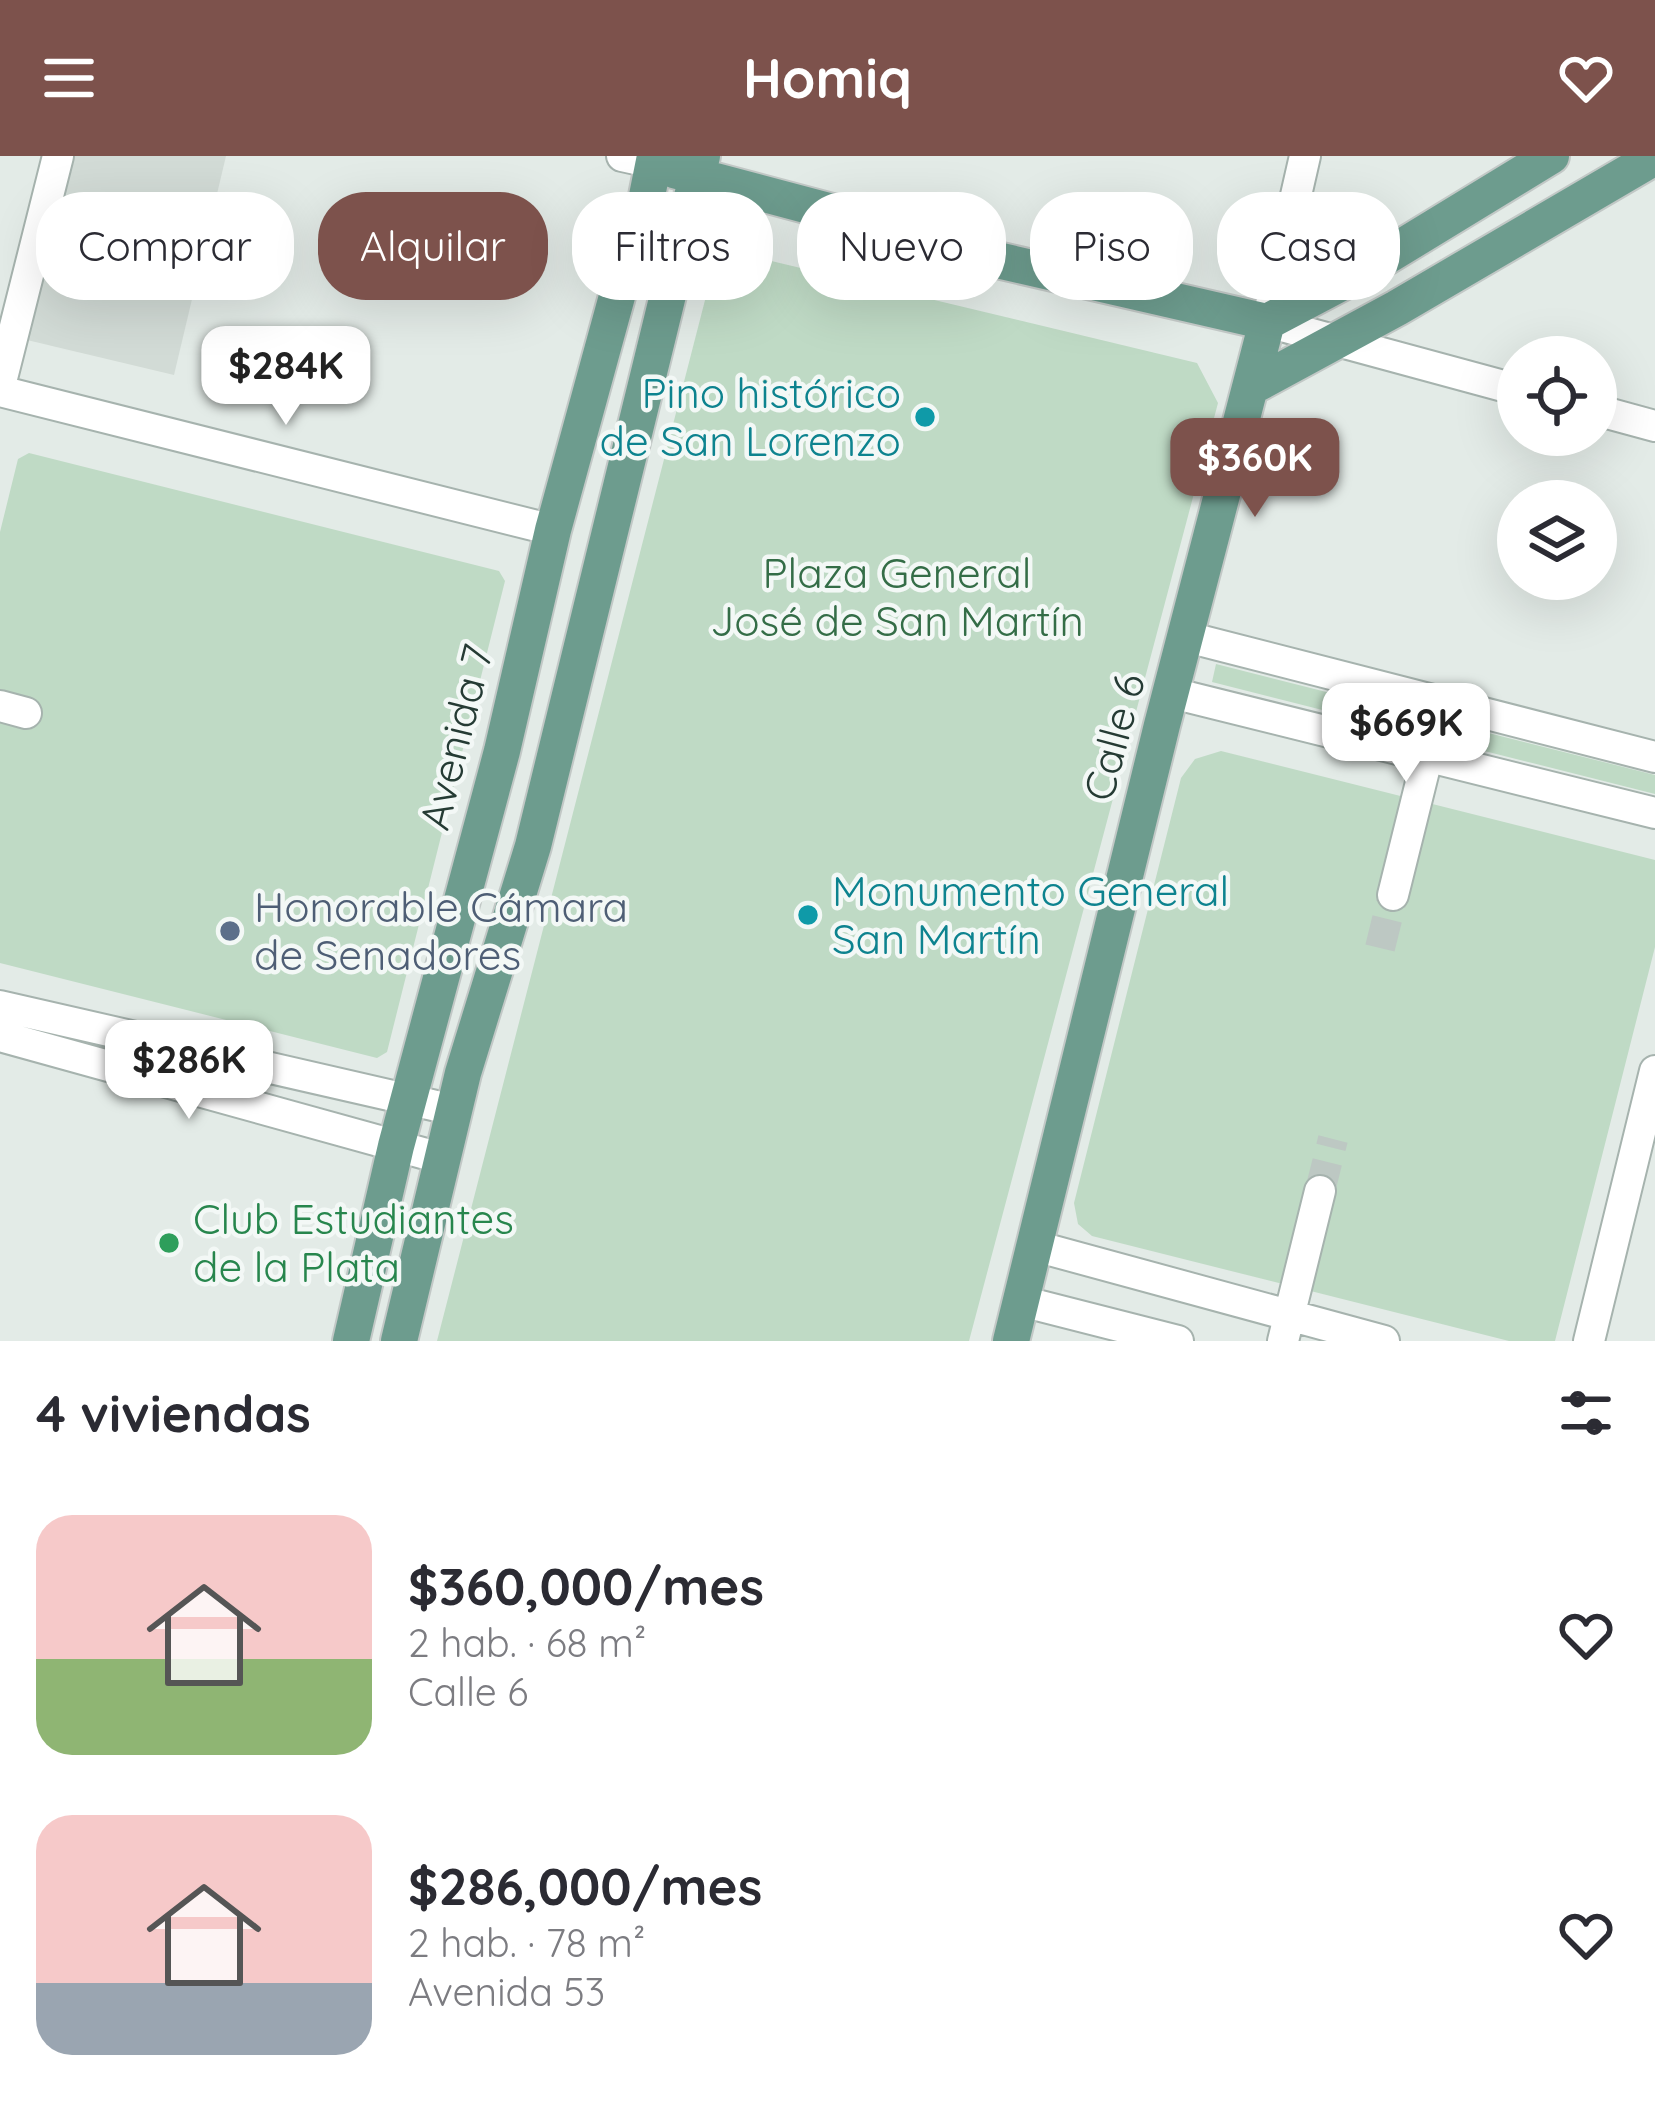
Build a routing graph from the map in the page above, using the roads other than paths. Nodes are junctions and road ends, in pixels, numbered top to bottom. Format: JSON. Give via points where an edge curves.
{"nodes":[{"id":1,"x":58,"y":156,"type":"edge"},
{"id":2,"x":1306,"y":156,"type":"edge"},
{"id":3,"x":1551,"y":156,"type":"edge"},
{"id":4,"x":1655,"y":157,"type":"edge"},
{"id":5,"x":644,"y":158,"type":"edge"},
{"id":6,"x":700,"y":167,"type":"edge"},
{"id":7,"x":8,"y":322,"type":"edge"},
{"id":8,"x":1267,"y":322,"type":"junction"},
{"id":9,"x":1336,"y":342,"type":"junction"},
{"id":10,"x":1497,"y":384,"type":"edge"},
{"id":11,"x":1253,"y":386,"type":"junction"},
{"id":12,"x":0,"y":388,"type":"edge"},
{"id":13,"x":1617,"y":416,"type":"edge"},
{"id":14,"x":1655,"y":426,"type":"edge"},
{"id":15,"x":553,"y":530,"type":"junction"},
{"id":16,"x":1187,"y":637,"type":"junction"},
{"id":17,"x":1172,"y":693,"type":"junction"},
{"id":18,"x":1441,"y":702,"type":"junction"},
{"id":19,"x":1428,"y":757,"type":"junction"},
{"id":20,"x":1655,"y":757,"type":"edge"},
{"id":21,"x":1655,"y":813,"type":"edge"},
{"id":22,"x":1393,"y":895,"type":"tunnel mouth"},
{"id":23,"x":0,"y":1006,"type":"edge"},
{"id":24,"x":0,"y":1036,"type":"edge"},
{"id":25,"x":1655,"y":1071,"type":"edge"},
{"id":26,"x":409,"y":1101,"type":"junction"},
{"id":27,"x":454,"y":1110,"type":"junction"},
{"id":28,"x":395,"y":1146,"type":"junction"},
{"id":29,"x":444,"y":1159,"type":"junction"},
{"id":30,"x":1320,"y":1191,"type":"tunnel mouth"},
{"id":31,"x":1035,"y":1246,"type":"junction"},
{"id":32,"x":1021,"y":1301,"type":"junction"},
{"id":33,"x":1286,"y":1328,"type":"edge"},
{"id":34,"x":351,"y":1341,"type":"edge"},
{"id":35,"x":399,"y":1341,"type":"edge"},
{"id":36,"x":1011,"y":1341,"type":"edge"},
{"id":37,"x":1178,"y":1341,"type":"edge"},
{"id":38,"x":1384,"y":1341,"type":"edge"},
{"id":39,"x":1589,"y":1341,"type":"edge"}],
"edges":[{"from":1,"to":7,"type":"street"},
{"from":2,"to":8,"type":"street","name":"Calle 6"},
{"from":3,"to":8,"type":"main road"},
{"from":4,"to":9,"type":"main road"},
{"from":5,"to":6,"type":"main road"},
{"from":5,"to":15,"type":"main road","name":"Avenida 7","via":[[642,221]]},
{"from":6,"to":8,"type":"main road","via":[[949,249]]},
{"from":6,"to":27,"type":"main road","via":[[533,846]]},
{"from":7,"to":12,"type":"street"},
{"from":8,"to":9,"type":"street"},
{"from":8,"to":11,"type":"main road","name":"Calle 6"},
{"from":9,"to":10,"type":"street"},
{"from":9,"to":11,"type":"main road"},
{"from":11,"to":16,"type":"main road","name":"Calle 6"},
{"from":12,"to":15,"type":"street"},
{"from":13,"to":14,"type":"street"},
{"from":15,"to":26,"type":"main road","name":"Avenida 7"},
{"from":16,"to":17,"type":"main road","name":"Calle 6"},
{"from":16,"to":18,"type":"street"},
{"from":17,"to":19,"type":"street"},
{"from":17,"to":31,"type":"main road","name":"Calle 6"},
{"from":18,"to":19,"type":"street"},
{"from":18,"to":20,"type":"street"},
{"from":19,"to":21,"type":"street"},
{"from":19,"to":22,"type":"street"},
{"from":23,"to":26,"type":"street"},
{"from":24,"to":28,"type":"street"},
{"from":25,"to":39,"type":"street"},
{"from":26,"to":27,"type":"street"},
{"from":26,"to":28,"type":"main road","name":"Avenida 7"},
{"from":27,"to":29,"type":"main road"},
{"from":28,"to":29,"type":"street"},
{"from":28,"to":34,"type":"main road","name":"Avenida 7"},
{"from":29,"to":35,"type":"main road"},
{"from":30,"to":33,"type":"street"},
{"from":31,"to":32,"type":"main road","name":"Calle 6"},
{"from":31,"to":33,"type":"street"},
{"from":32,"to":36,"type":"main road","name":"Calle 6"},
{"from":32,"to":37,"type":"street"},
{"from":33,"to":38,"type":"street"}]}
